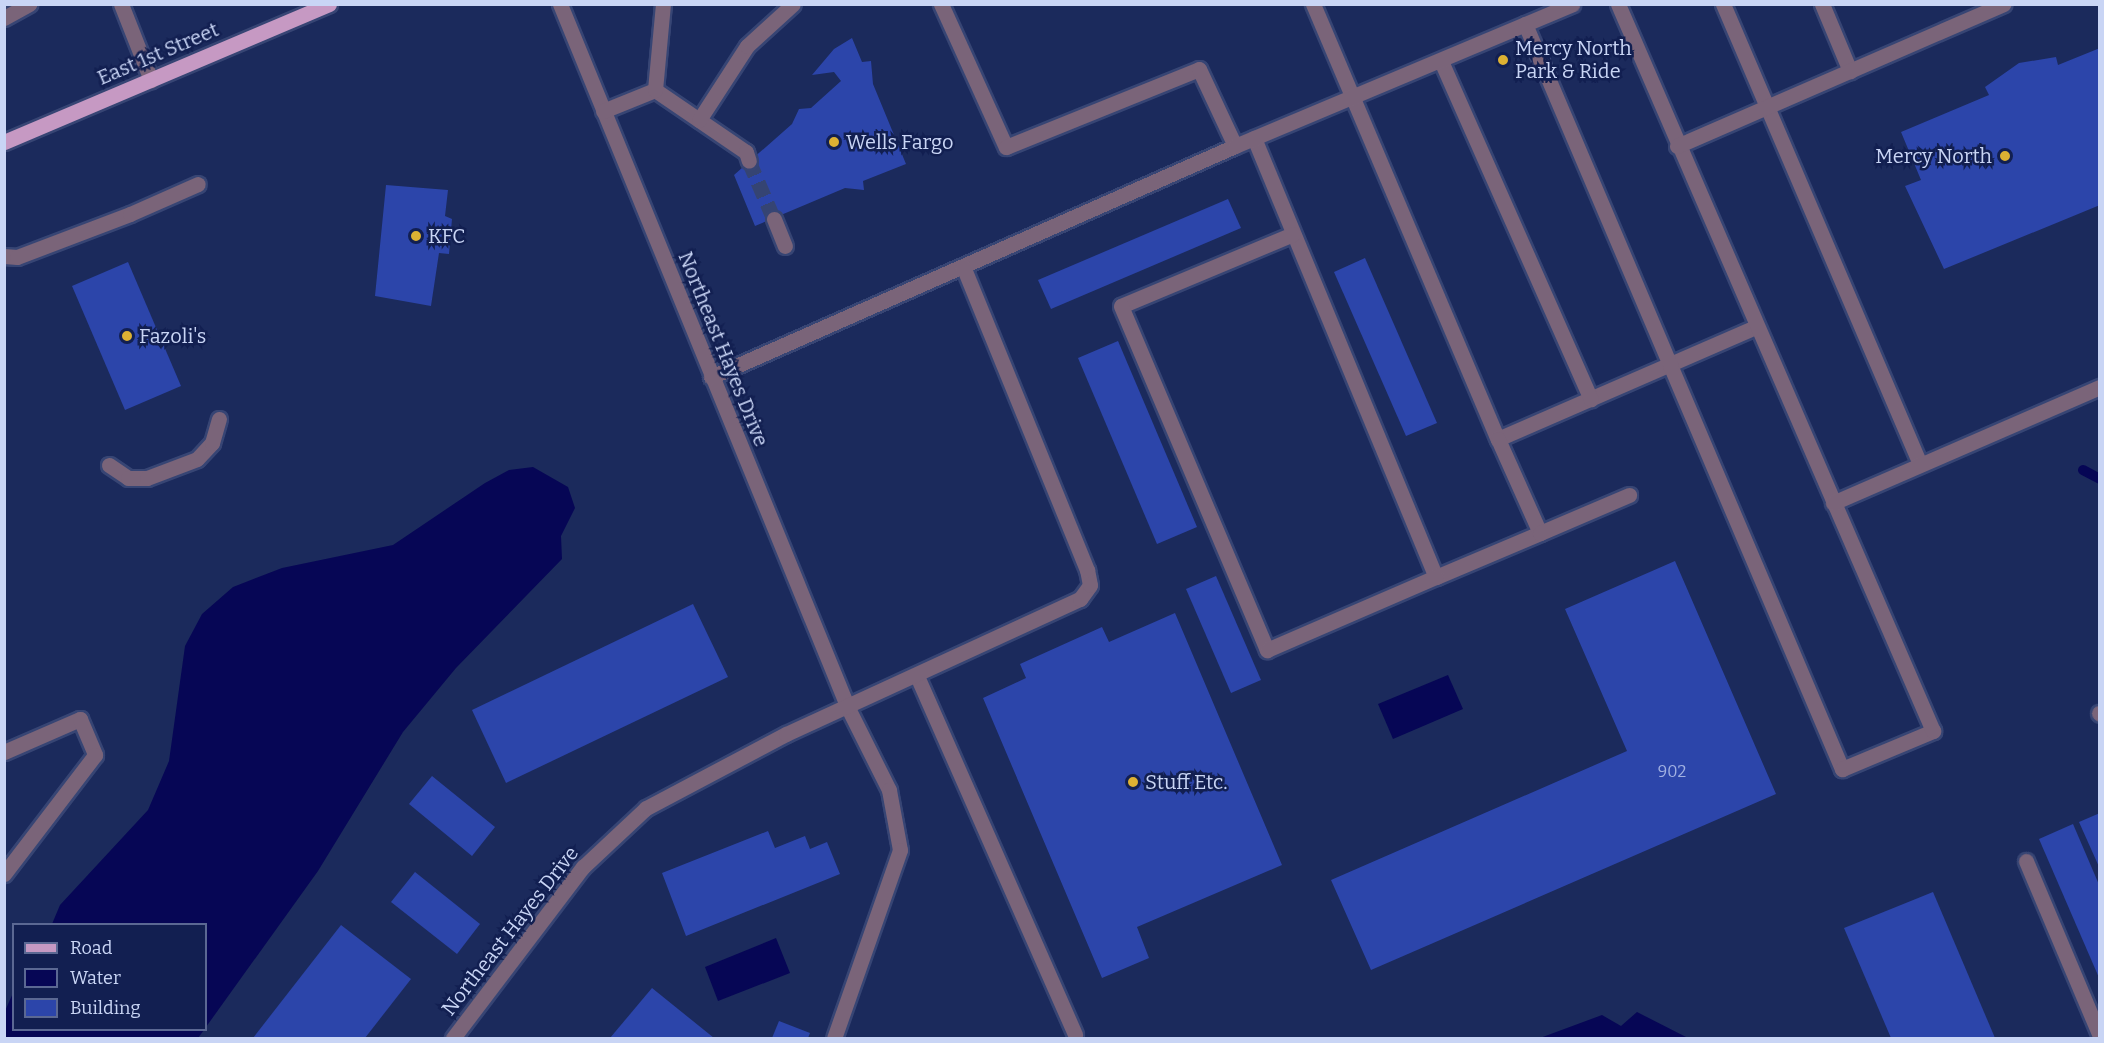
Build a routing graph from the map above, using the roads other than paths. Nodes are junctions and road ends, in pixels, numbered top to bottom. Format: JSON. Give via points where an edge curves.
{"nodes":[{"id":1,"x":29,"y":4,"type":"edge"},
{"id":2,"x":121,"y":4,"type":"edge"},
{"id":3,"x":328,"y":4,"type":"edge"},
{"id":4,"x":560,"y":4,"type":"edge"},
{"id":5,"x":663,"y":4,"type":"edge"},
{"id":6,"x":793,"y":4,"type":"edge"},
{"id":7,"x":941,"y":4,"type":"edge"},
{"id":8,"x":1313,"y":4,"type":"edge"},
{"id":9,"x":1572,"y":4,"type":"edge"},
{"id":10,"x":1618,"y":4,"type":"edge"},
{"id":11,"x":1723,"y":4,"type":"edge"},
{"id":12,"x":1822,"y":4,"type":"edge"},
{"id":13,"x":2003,"y":4,"type":"edge"},
{"id":14,"x":4,"y":18,"type":"edge"},
{"id":15,"x":1525,"y":24,"type":"junction"},
{"id":16,"x":1441,"y":61,"type":"junction"},
{"id":17,"x":1850,"y":71,"type":"junction"},
{"id":18,"x":151,"y":80,"type":"junction"},
{"id":19,"x":655,"y":90,"type":"junction"},
{"id":20,"x":1351,"y":100,"type":"junction"},
{"id":21,"x":1766,"y":108,"type":"junction"},
{"id":22,"x":603,"y":111,"type":"junction"},
{"id":23,"x":699,"y":120,"type":"junction"},
{"id":24,"x":1254,"y":138,"type":"junction"},
{"id":25,"x":4,"y":142,"type":"edge"},
{"id":26,"x":1235,"y":146,"type":"junction"},
{"id":27,"x":1677,"y":146,"type":"junction"},
{"id":28,"x":747,"y":156,"type":"tunnel mouth"},
{"id":29,"x":198,"y":184,"type":"dead end"},
{"id":30,"x":774,"y":219,"type":"tunnel mouth"},
{"id":31,"x":1293,"y":234,"type":"junction"},
{"id":32,"x":785,"y":246,"type":"dead end"},
{"id":33,"x":4,"y":256,"type":"edge"},
{"id":34,"x":963,"y":266,"type":"junction"},
{"id":35,"x":1755,"y":327,"type":"junction"},
{"id":36,"x":1670,"y":364,"type":"junction"},
{"id":37,"x":711,"y":377,"type":"junction"},
{"id":38,"x":2100,"y":387,"type":"edge"},
{"id":39,"x":1591,"y":399,"type":"junction"},
{"id":40,"x":219,"y":419,"type":"dead end"},
{"id":41,"x":1498,"y":439,"type":"junction"},
{"id":42,"x":1920,"y":464,"type":"junction"},
{"id":43,"x":108,"y":465,"type":"dead end"},
{"id":44,"x":1629,"y":495,"type":"dead end"},
{"id":45,"x":1833,"y":503,"type":"junction"},
{"id":46,"x":1540,"y":533,"type":"junction"},
{"id":47,"x":1436,"y":577,"type":"junction"},
{"id":48,"x":917,"y":676,"type":"junction"},
{"id":49,"x":848,"y":708,"type":"junction"},
{"id":50,"x":4,"y":752,"type":"edge"},
{"id":51,"x":2026,"y":861,"type":"dead end"},
{"id":52,"x":4,"y":874,"type":"edge"},
{"id":53,"x":1075,"y":1035,"type":"dead end"},
{"id":54,"x":2100,"y":1036,"type":"edge"},
{"id":55,"x":453,"y":1038,"type":"edge"},
{"id":56,"x":834,"y":1038,"type":"edge"}],
"edges":[{"from":1,"to":14,"type":"street"},
{"from":2,"to":18,"type":"street"},
{"from":3,"to":18,"type":"main road","name":"East 1st Street"},
{"from":4,"to":22,"type":"street","name":"Northeast Hayes Drive"},
{"from":5,"to":19,"type":"street"},
{"from":6,"to":23,"type":"street","via":[[747,46]]},
{"from":7,"to":26,"type":"street","via":[[1006,147],[1199,69]]},
{"from":8,"to":20,"type":"street"},
{"from":9,"to":15,"type":"street"},
{"from":10,"to":27,"type":"street"},
{"from":11,"to":21,"type":"street"},
{"from":12,"to":17,"type":"street"},
{"from":13,"to":17,"type":"street"},
{"from":15,"to":16,"type":"street"},
{"from":15,"to":36,"type":"street"},
{"from":16,"to":20,"type":"street"},
{"from":16,"to":39,"type":"street"},
{"from":17,"to":21,"type":"street"},
{"from":18,"to":25,"type":"main road","name":"East 1st Street"},
{"from":19,"to":22,"type":"street"},
{"from":19,"to":23,"type":"street"},
{"from":20,"to":24,"type":"street"},
{"from":20,"to":41,"type":"street"},
{"from":21,"to":27,"type":"street"},
{"from":21,"to":42,"type":"street"},
{"from":22,"to":37,"type":"street","name":"Northeast Hayes Drive"},
{"from":23,"to":28,"type":"street"},
{"from":24,"to":26,"type":"street"},
{"from":24,"to":31,"type":"street"},
{"from":26,"to":34,"type":"street"},
{"from":27,"to":35,"type":"street"},
{"from":29,"to":33,"type":"street","via":[[17,257]]},
{"from":30,"to":32,"type":"street"},
{"from":31,"to":47,"type":"street"},
{"from":31,"to":47,"type":"street","via":[[1121,306],[1267,650]]},
{"from":34,"to":37,"type":"street"},
{"from":34,"to":48,"type":"street","via":[[1088,570],[1090,585],[1080,598]]},
{"from":35,"to":36,"type":"street"},
{"from":35,"to":45,"type":"street"},
{"from":36,"to":39,"type":"street"},
{"from":36,"to":45,"type":"street","via":[[1842,769],[1933,732]]},
{"from":37,"to":49,"type":"street","name":"Northeast Hayes Drive"},
{"from":38,"to":42,"type":"street"},
{"from":39,"to":41,"type":"street"},
{"from":40,"to":43,"type":"street","via":[[212,443],[197,459],[147,478],[128,478]]},
{"from":41,"to":46,"type":"street"},
{"from":42,"to":45,"type":"street"},
{"from":44,"to":46,"type":"street"},
{"from":46,"to":47,"type":"street"},
{"from":48,"to":49,"type":"street"},
{"from":48,"to":53,"type":"street"},
{"from":49,"to":55,"type":"street","name":"Northeast Hayes Drive","via":[[776,739],[646,808],[583,867]]},
{"from":49,"to":56,"type":"street","name":"Northeast Hayes Drive","via":[[889,790],[900,850]]},
{"from":50,"to":52,"type":"street","via":[[80,719],[95,755]]},
{"from":51,"to":54,"type":"street"}]}
